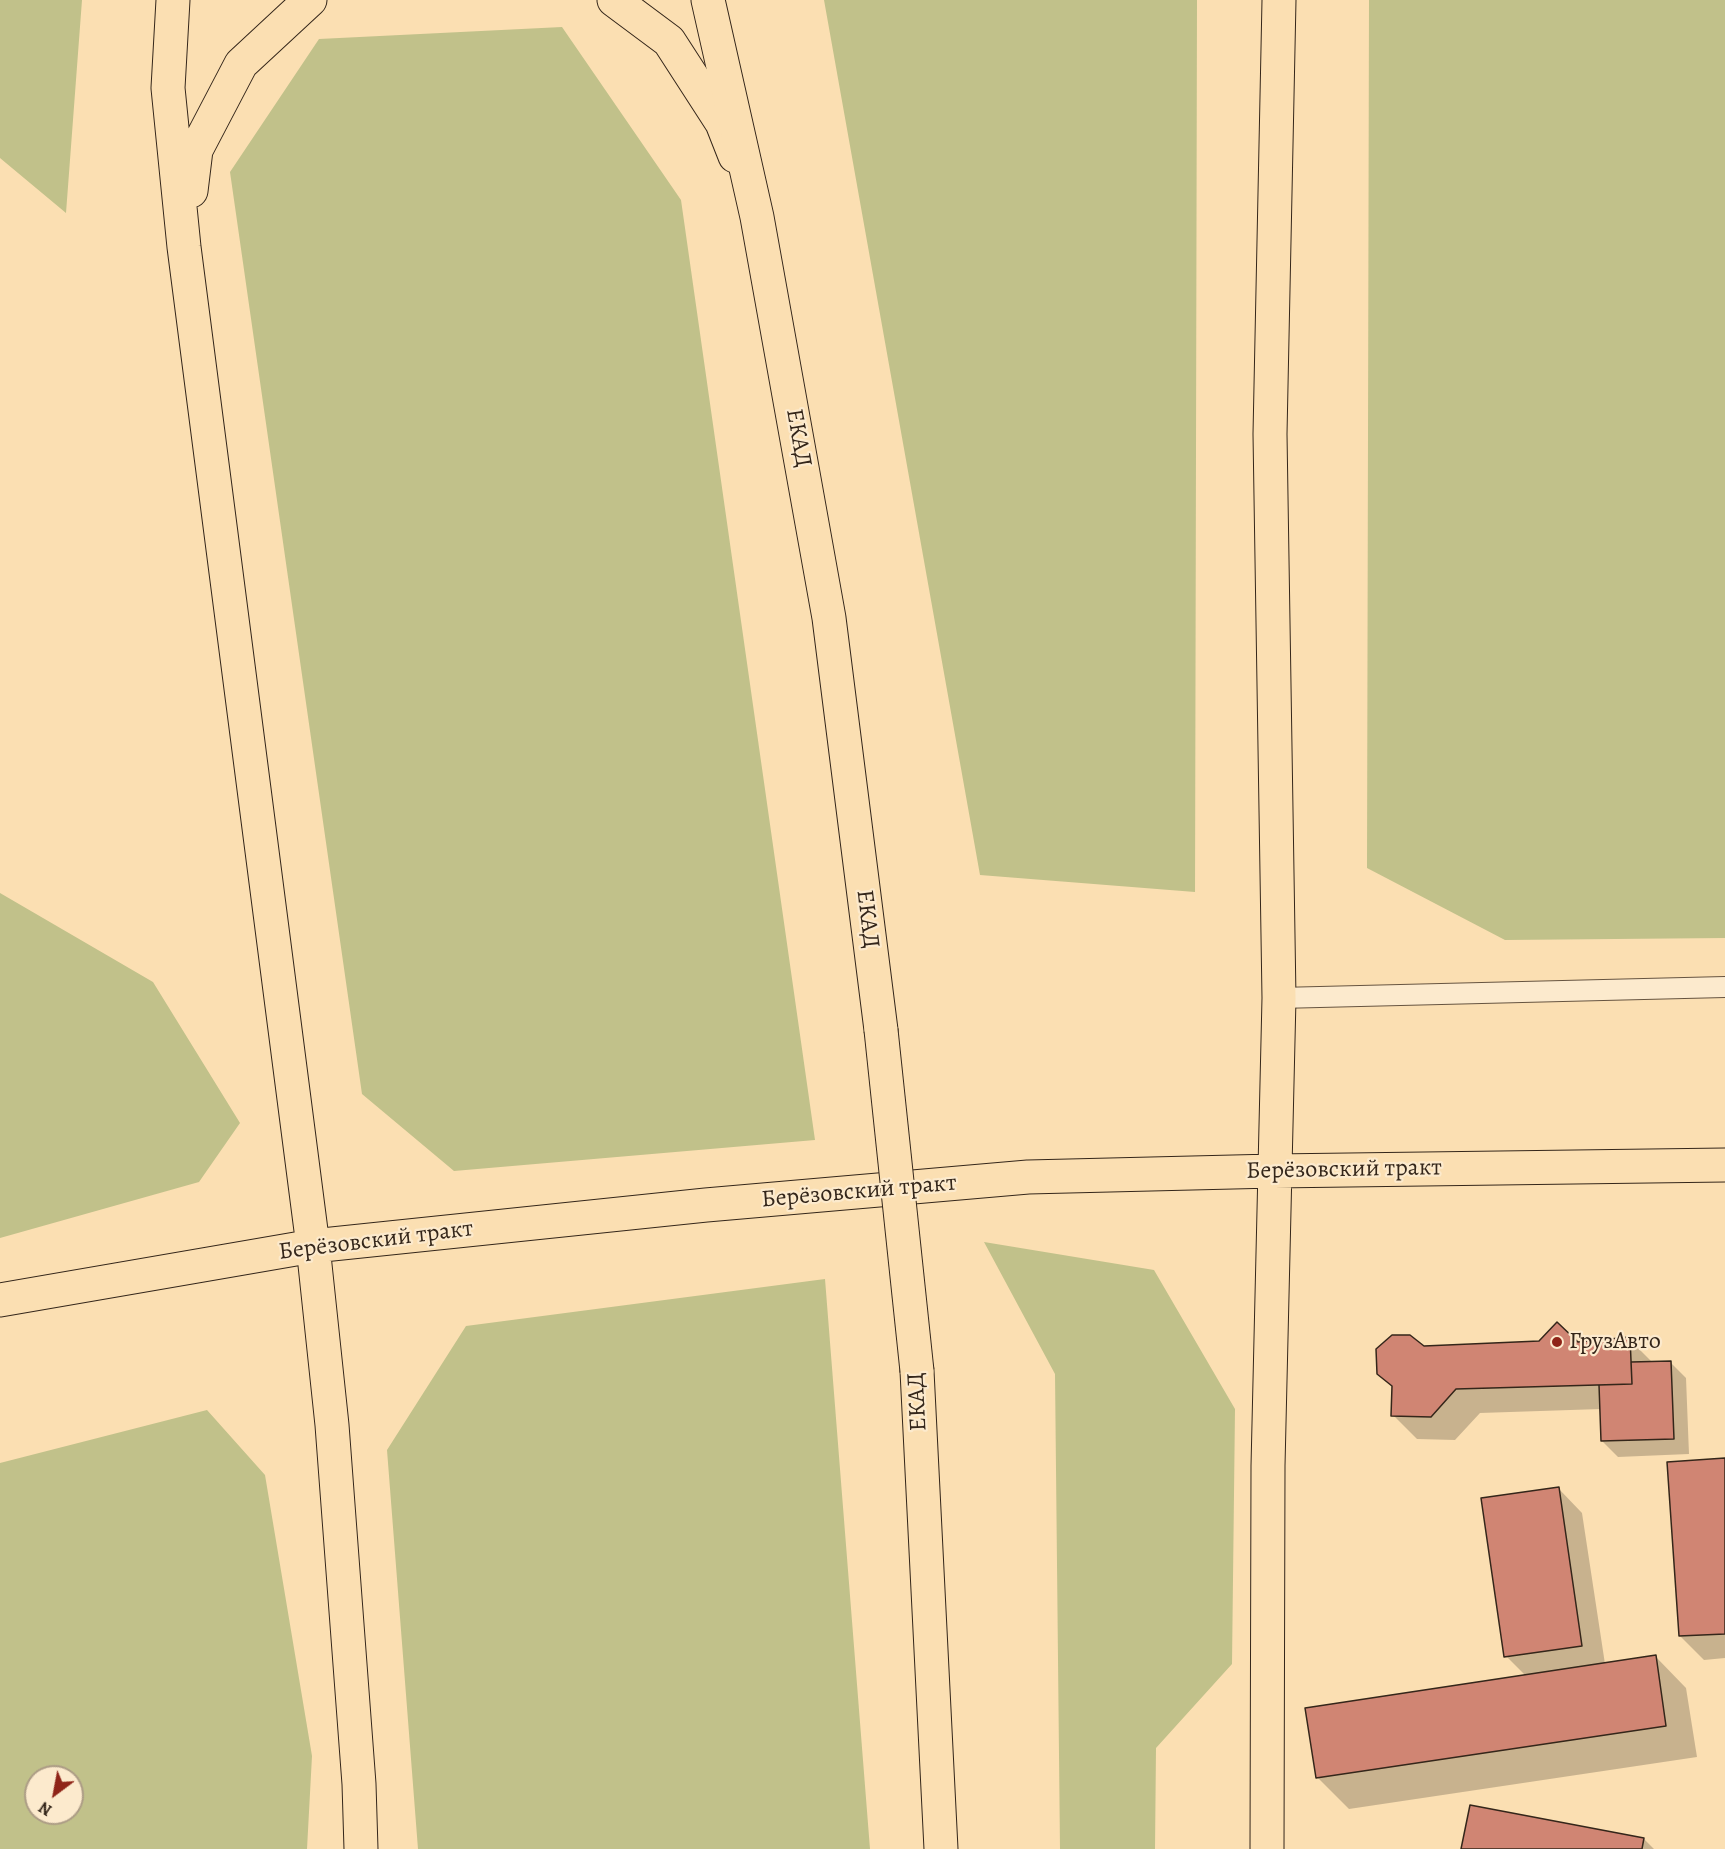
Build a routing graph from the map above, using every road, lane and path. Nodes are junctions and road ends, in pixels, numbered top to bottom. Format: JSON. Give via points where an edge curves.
{"nodes":[{"id":1,"x":173,"y":0,"type":"edge"},
{"id":2,"x":310,"y":0,"type":"edge"},
{"id":3,"x":614,"y":0,"type":"edge"},
{"id":4,"x":708,"y":0,"type":"edge"},
{"id":5,"x":1279,"y":0,"type":"edge"},
{"id":6,"x":757,"y":217,"type":"junction"},
{"id":7,"x":184,"y":247,"type":"junction"},
{"id":8,"x":1725,"y":987,"type":"edge"},
{"id":9,"x":1279,"y":998,"type":"junction"},
{"id":10,"x":1725,"y":1165,"type":"edge"},
{"id":11,"x":1274,"y":1171,"type":"junction"},
{"id":12,"x":313,"y":1246,"type":"junction"},
{"id":13,"x":0,"y":1300,"type":"edge"},
{"id":14,"x":361,"y":1849,"type":"edge"},
{"id":15,"x":941,"y":1849,"type":"edge"},
{"id":16,"x":1267,"y":1849,"type":"edge"}],
"edges":[{"from":1,"to":7,"type":"main road","via":[[168,88]]},
{"from":2,"to":7,"type":"main road","via":[[240,64],[196,150]]},
{"from":3,"to":6,"type":"main road","via":[[669,41],[675,50],[722,123]]},
{"from":4,"to":6,"type":"main road","name":"ЕКАД"},
{"from":5,"to":9,"type":"main road","via":[[1270,434]]},
{"from":6,"to":15,"type":"main road","name":"ЕКАД","bridge":true,"via":[[829,618],[881,1030],[916,1371]]},
{"from":7,"to":12,"type":"main road"},
{"from":8,"to":9,"type":"lane"},
{"from":9,"to":11,"type":"main road"},
{"from":10,"to":11,"type":"main road","name":"Берёзовский тракт"},
{"from":11,"to":12,"type":"main road","name":"Берёзовский тракт","via":[[1028,1177],[706,1205]]},
{"from":11,"to":16,"type":"main road"},
{"from":12,"to":13,"type":"main road","name":"Берёзовский тракт"},
{"from":12,"to":14,"type":"main road","via":[[332,1425]]}]}
